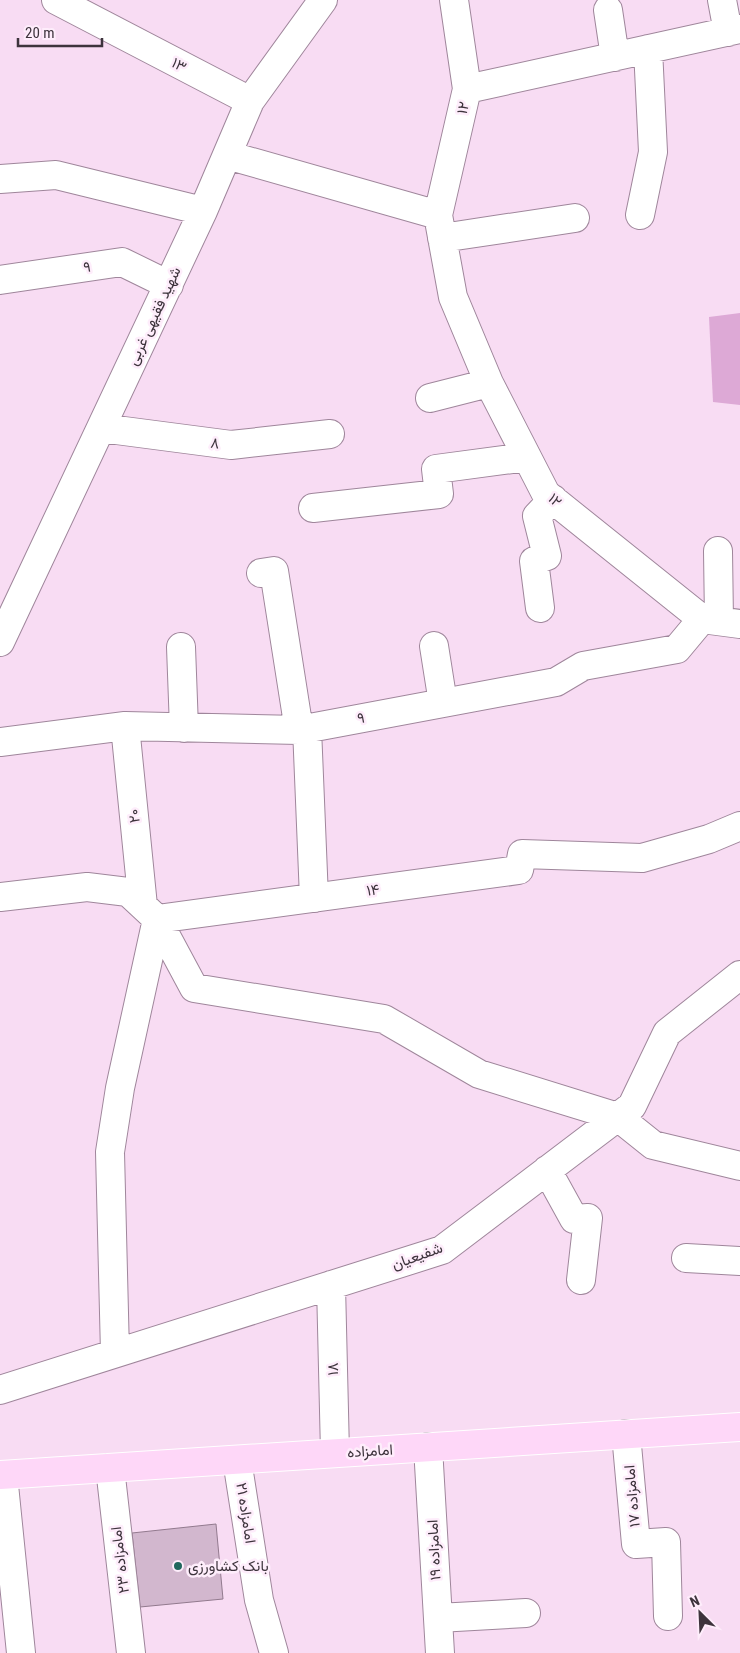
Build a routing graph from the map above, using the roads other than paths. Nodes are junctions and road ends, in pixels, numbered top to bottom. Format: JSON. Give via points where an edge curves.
{"nodes":[{"id":1,"x":56,"y":0,"type":"edge"},
{"id":2,"x":323,"y":0,"type":"edge"},
{"id":3,"x":454,"y":0,"type":"edge"},
{"id":4,"x":722,"y":0,"type":"edge"},
{"id":5,"x":608,"y":10,"type":"dead end"},
{"id":6,"x":734,"y":31,"type":"edge"},
{"id":7,"x":648,"y":50,"type":"junction"},
{"id":8,"x":615,"y":57,"type":"junction"},
{"id":9,"x":467,"y":89,"type":"junction"},
{"id":10,"x":250,"y":102,"type":"junction"},
{"id":11,"x":227,"y":155,"type":"junction"},
{"id":12,"x":0,"y":179,"type":"edge"},
{"id":13,"x":203,"y":211,"type":"junction"},
{"id":14,"x":640,"y":215,"type":"dead end"},
{"id":15,"x":575,"y":218,"type":"dead end"},
{"id":16,"x":440,"y":227,"type":"junction"},
{"id":17,"x":0,"y":280,"type":"edge"},
{"id":18,"x":169,"y":284,"type":"junction"},
{"id":19,"x":489,"y":383,"type":"junction"},
{"id":20,"x":430,"y":398,"type":"dead end"},
{"id":21,"x":101,"y":428,"type":"junction"},
{"id":22,"x":330,"y":434,"type":"dead end"},
{"id":23,"x":527,"y":457,"type":"junction"},
{"id":24,"x":553,"y":499,"type":"junction"},
{"id":25,"x":313,"y":508,"type":"dead end"},
{"id":26,"x":718,"y":551,"type":"dead end"},
{"id":27,"x":261,"y":573,"type":"dead end"},
{"id":28,"x":540,"y":608,"type":"dead end"},
{"id":29,"x":721,"y":622,"type":"edge"},
{"id":30,"x":0,"y":642,"type":"edge"},
{"id":31,"x":434,"y":646,"type":"dead end"},
{"id":32,"x":181,"y":648,"type":"dead end"},
{"id":33,"x":443,"y":703,"type":"junction"},
{"id":34,"x":126,"y":726,"type":"junction"},
{"id":35,"x":184,"y":728,"type":"junction"},
{"id":36,"x":303,"y":729,"type":"junction"},
{"id":37,"x":0,"y":742,"type":"edge"},
{"id":38,"x":740,"y":826,"type":"edge"},
{"id":39,"x":0,"y":897,"type":"edge"},
{"id":40,"x":314,"y":898,"type":"junction"},
{"id":41,"x":150,"y":913,"type":"junction"},
{"id":42,"x":740,"y":975,"type":"edge"},
{"id":43,"x":618,"y":1117,"type":"junction"},
{"id":44,"x":740,"y":1166,"type":"edge"},
{"id":45,"x":547,"y":1170,"type":"junction"},
{"id":46,"x":686,"y":1258,"type":"dead end"},
{"id":47,"x":740,"y":1261,"type":"edge"},
{"id":48,"x":581,"y":1280,"type":"dead end"},
{"id":49,"x":331,"y":1285,"type":"junction"},
{"id":50,"x":115,"y":1353,"type":"junction"},
{"id":51,"x":0,"y":1390,"type":"edge"},
{"id":52,"x":740,"y":1427,"type":"edge"},
{"id":53,"x":626,"y":1434,"type":"junction"},
{"id":54,"x":428,"y":1447,"type":"junction"},
{"id":55,"x":335,"y":1454,"type":"junction"},
{"id":56,"x":237,"y":1460,"type":"junction"},
{"id":57,"x":110,"y":1468,"type":"junction"},
{"id":58,"x":1,"y":1475,"type":"edge"},
{"id":59,"x":526,"y":1613,"type":"dead end"},
{"id":60,"x":668,"y":1616,"type":"dead end"},
{"id":61,"x":438,"y":1618,"type":"junction"},
{"id":62,"x":20,"y":1653,"type":"edge"},
{"id":63,"x":131,"y":1653,"type":"edge"},
{"id":64,"x":274,"y":1653,"type":"edge"},
{"id":65,"x":440,"y":1653,"type":"edge"}],
"edges":[{"from":1,"to":10,"type":"street","name":"۱۳"},
{"from":2,"to":10,"type":"street","name":"شهید فقیهی غربی"},
{"from":3,"to":9,"type":"street","name":"۱۲"},
{"from":4,"to":6,"type":"street"},
{"from":5,"to":8,"type":"street"},
{"from":6,"to":7,"type":"street"},
{"from":7,"to":8,"type":"street"},
{"from":7,"to":14,"type":"street","via":[[653,152]]},
{"from":8,"to":9,"type":"street"},
{"from":9,"to":16,"type":"street","name":"۱۲"},
{"from":10,"to":11,"type":"street","name":"شهید فقیهی غربی"},
{"from":11,"to":13,"type":"street","name":"شهید فقیهی غربی"},
{"from":11,"to":16,"type":"street"},
{"from":12,"to":13,"type":"street","via":[[56,174]]},
{"from":13,"to":18,"type":"street","name":"شهید فقیهی غربی"},
{"from":15,"to":16,"type":"street"},
{"from":16,"to":19,"type":"street","name":"۱۲","via":[[453,297]]},
{"from":17,"to":18,"type":"street","name":"۹","via":[[122,262]]},
{"from":18,"to":21,"type":"street","name":"شهید فقیهی غربی"},
{"from":19,"to":20,"type":"street"},
{"from":19,"to":23,"type":"street","name":"۱۲"},
{"from":21,"to":22,"type":"street","name":"۸","via":[[231,445]]},
{"from":21,"to":30,"type":"street","name":"شهید فقیهی غربی"},
{"from":23,"to":24,"type":"street","name":"۱۲","via":[[546,494]]},
{"from":23,"to":25,"type":"street","via":[[436,470],[440,494]]},
{"from":24,"to":28,"type":"street","via":[[536,516],[547,556],[534,561]]},
{"from":24,"to":29,"type":"street","name":"۱۲"},
{"from":26,"to":29,"type":"street"},
{"from":27,"to":36,"type":"street","via":[[274,571]]},
{"from":29,"to":33,"type":"street","name":"۹","via":[[677,649],[583,666],[556,682]]},
{"from":31,"to":33,"type":"street"},
{"from":32,"to":35,"type":"street"},
{"from":33,"to":36,"type":"street","name":"۹"},
{"from":34,"to":35,"type":"street","name":"۹"},
{"from":34,"to":37,"type":"street","name":"۹"},
{"from":34,"to":41,"type":"street","name":"۲۰"},
{"from":35,"to":36,"type":"street","name":"۹"},
{"from":36,"to":40,"type":"street"},
{"from":38,"to":40,"type":"street","name":"۱۴","via":[[709,839],[642,858],[522,854],[518,870]]},
{"from":39,"to":41,"type":"street","via":[[87,887],[128,892]]},
{"from":40,"to":41,"type":"street","name":"۱۴"},
{"from":41,"to":43,"type":"street","via":[[194,988],[384,1019],[479,1074]]},
{"from":41,"to":50,"type":"street","via":[[110,1152]]},
{"from":42,"to":43,"type":"street","name":"شفیعیان","via":[[667,1033],[632,1106]]},
{"from":43,"to":44,"type":"street","via":[[653,1145]]},
{"from":43,"to":45,"type":"street","name":"شفیعیان"},
{"from":45,"to":48,"type":"street","via":[[574,1219],[588,1218]]},
{"from":45,"to":49,"type":"street","name":"شفیعیان","via":[[442,1250]]},
{"from":46,"to":47,"type":"street"},
{"from":49,"to":50,"type":"street","name":"شفیعیان"},
{"from":49,"to":55,"type":"street","name":"۱۸"},
{"from":50,"to":51,"type":"street","name":"شفیعیان"},
{"from":52,"to":53,"type":"main road","name":"امامزاده"},
{"from":53,"to":54,"type":"main road","name":"امامزاده"},
{"from":53,"to":60,"type":"street","name":"امامزاده ۱۷","via":[[636,1544],[666,1542]]},
{"from":54,"to":55,"type":"main road","name":"امامزاده"},
{"from":54,"to":61,"type":"street","name":"امامزاده ۱۹"},
{"from":55,"to":56,"type":"main road","name":"امامزاده"},
{"from":56,"to":57,"type":"main road","name":"امامزاده"},
{"from":56,"to":64,"type":"street","name":"امامزاده ۲۱","via":[[259,1600]]},
{"from":57,"to":58,"type":"main road","name":"امامزاده"},
{"from":57,"to":63,"type":"street","name":"امامزاده ۲۳"},
{"from":58,"to":62,"type":"street"},
{"from":59,"to":61,"type":"street"},
{"from":61,"to":65,"type":"street","name":"امامزاده ۱۹"}]}
